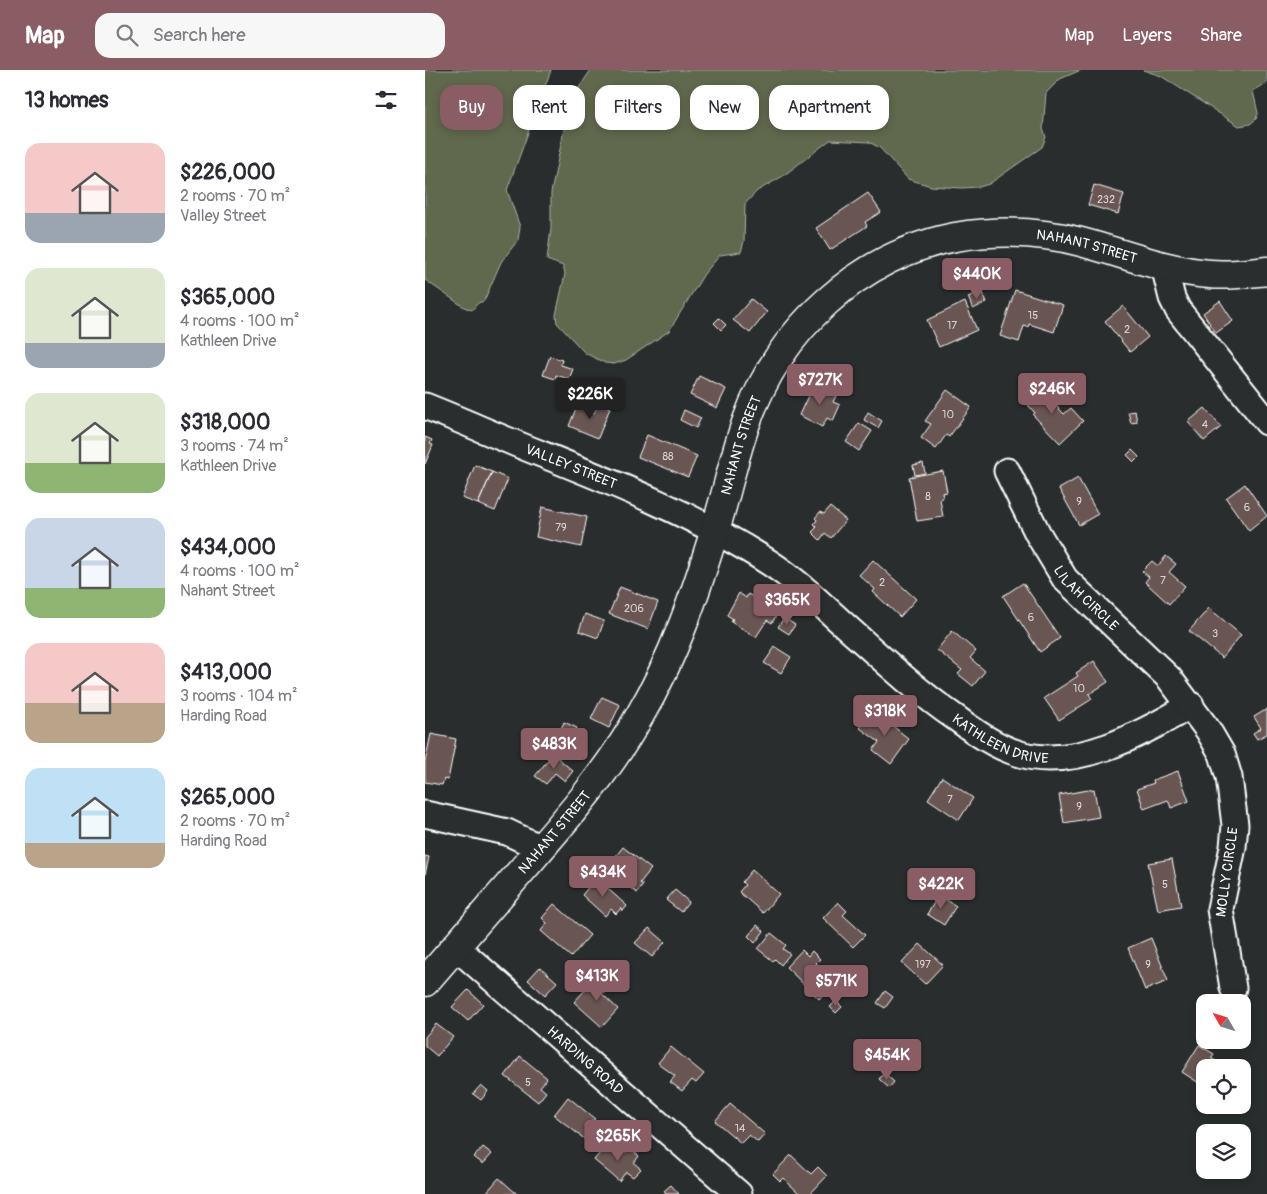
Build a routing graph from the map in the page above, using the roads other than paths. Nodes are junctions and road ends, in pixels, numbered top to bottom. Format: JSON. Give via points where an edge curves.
{"nodes":[{"id":1,"x":1164,"y":266,"type":"junction"},
{"id":2,"x":1267,"y":271,"type":"edge"},
{"id":3,"x":425,"y":406,"type":"edge"},
{"id":4,"x":1267,"y":422,"type":"edge"},
{"id":5,"x":1007,"y":471,"type":"dead end"},
{"id":6,"x":715,"y":531,"type":"junction"},
{"id":7,"x":1191,"y":705,"type":"junction"},
{"id":8,"x":425,"y":814,"type":"edge"},
{"id":9,"x":541,"y":848,"type":"junction"},
{"id":10,"x":456,"y":947,"type":"junction"},
{"id":11,"x":425,"y":982,"type":"edge"},
{"id":12,"x":1233,"y":988,"type":"dead end"},
{"id":13,"x":739,"y":1194,"type":"edge"}],
"edges":[{"from":1,"to":2,"type":"main road","name":"NAHANT STREET","via":[[1209,274]]},
{"from":1,"to":4,"type":"street","via":[[1172,298],[1179,310]]},
{"from":1,"to":6,"type":"main road","name":"NAHANT STREET","via":[[1061,238],[1013,232],[984,233],[926,244],[868,270],[809,318],[773,367],[746,421]]},
{"from":3,"to":6,"type":"street","name":"VALLEY STREET","via":[[631,490]]},
{"from":5,"to":7,"type":"street","name":"LILAH CIRCLE","via":[[1065,579],[1156,665]]},
{"from":6,"to":7,"type":"street","name":"KATHLEEN DRIVE","via":[[788,575],[945,710],[987,738],[1018,753],[1053,758],[1102,748],[1155,726]]},
{"from":6,"to":9,"type":"main road","name":"NAHANT STREET","via":[[674,646],[640,715],[602,772]]},
{"from":7,"to":12,"type":"street","name":"MOLLY CIRCLE","via":[[1222,754],[1233,800],[1233,847],[1220,909]]},
{"from":8,"to":9,"type":"street","via":[[507,832]]},
{"from":9,"to":10,"type":"main road","name":"NAHANT STREET"},
{"from":10,"to":11,"type":"main road","name":"NAHANT STREET"},
{"from":10,"to":13,"type":"street","name":"HARDING ROAD"}]}
